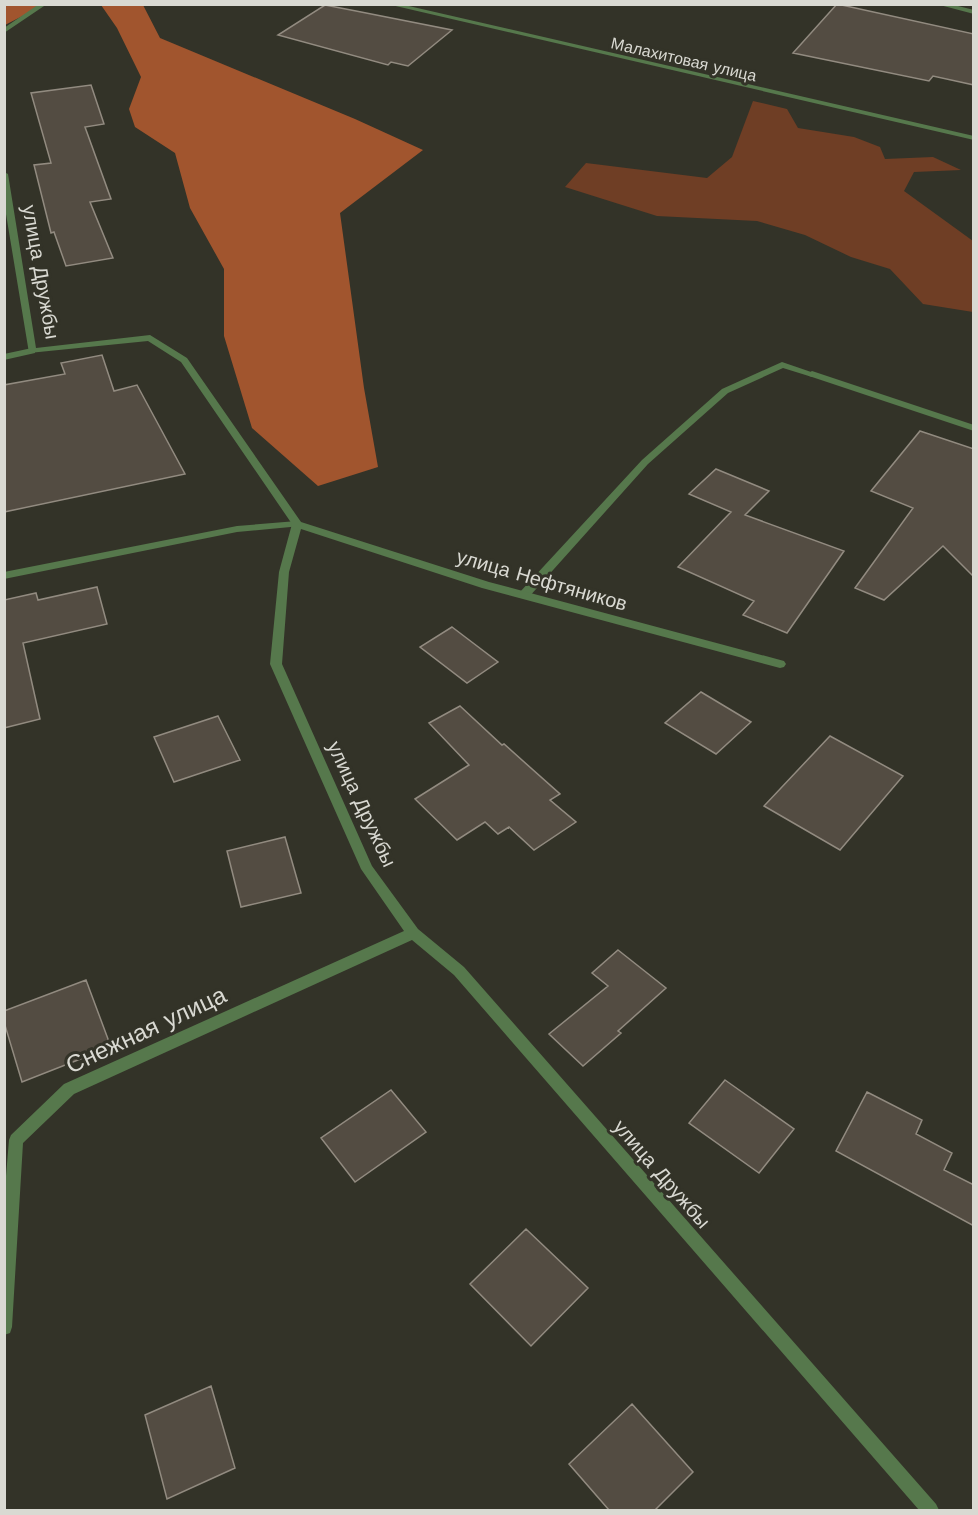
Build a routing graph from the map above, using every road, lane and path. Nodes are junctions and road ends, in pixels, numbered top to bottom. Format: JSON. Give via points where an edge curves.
{"nodes":[{"id":1,"x":44,"y":4,"type":"edge"},
{"id":2,"x":390,"y":4,"type":"edge"},
{"id":3,"x":939,"y":4,"type":"edge"},
{"id":4,"x":974,"y":12,"type":"edge"},
{"id":5,"x":4,"y":31,"type":"edge"},
{"id":6,"x":974,"y":138,"type":"edge"},
{"id":7,"x":4,"y":174,"type":"edge"},
{"id":8,"x":32,"y":351,"type":"junction"},
{"id":9,"x":4,"y":357,"type":"edge"},
{"id":10,"x":974,"y":428,"type":"edge"},
{"id":11,"x":297,"y":524,"type":"junction"},
{"id":12,"x":4,"y":576,"type":"edge"},
{"id":13,"x":524,"y":595,"type":"junction"},
{"id":14,"x":780,"y":664,"type":"dead end"},
{"id":15,"x":413,"y":933,"type":"junction"},
{"id":16,"x":4,"y":1327,"type":"edge"},
{"id":17,"x":930,"y":1510,"type":"edge"}],
"edges":[{"from":1,"to":5,"type":"street"},
{"from":2,"to":6,"type":"street","name":"Малахитовая улица"},
{"from":3,"to":4,"type":"street"},
{"from":7,"to":8,"type":"street","name":"улица Дружбы"},
{"from":8,"to":9,"type":"street"},
{"from":8,"to":11,"type":"street","name":"улица Дружбы","via":[[150,338],[184,360]]},
{"from":10,"to":13,"type":"street","via":[[782,365],[725,391],[645,462]]},
{"from":11,"to":12,"type":"street","via":[[237,529]]},
{"from":11,"to":13,"type":"street","name":"улица Нефтяников"},
{"from":11,"to":15,"type":"street","name":"улица Дружбы","via":[[284,572],[276,664],[368,869]]},
{"from":13,"to":14,"type":"street","name":"улица Нефтяников"},
{"from":15,"to":16,"type":"street","name":"Снежная улица","via":[[69,1089],[54,1103],[16,1140]]},
{"from":15,"to":17,"type":"street","name":"улица Дружбы","via":[[459,971]]}]}
